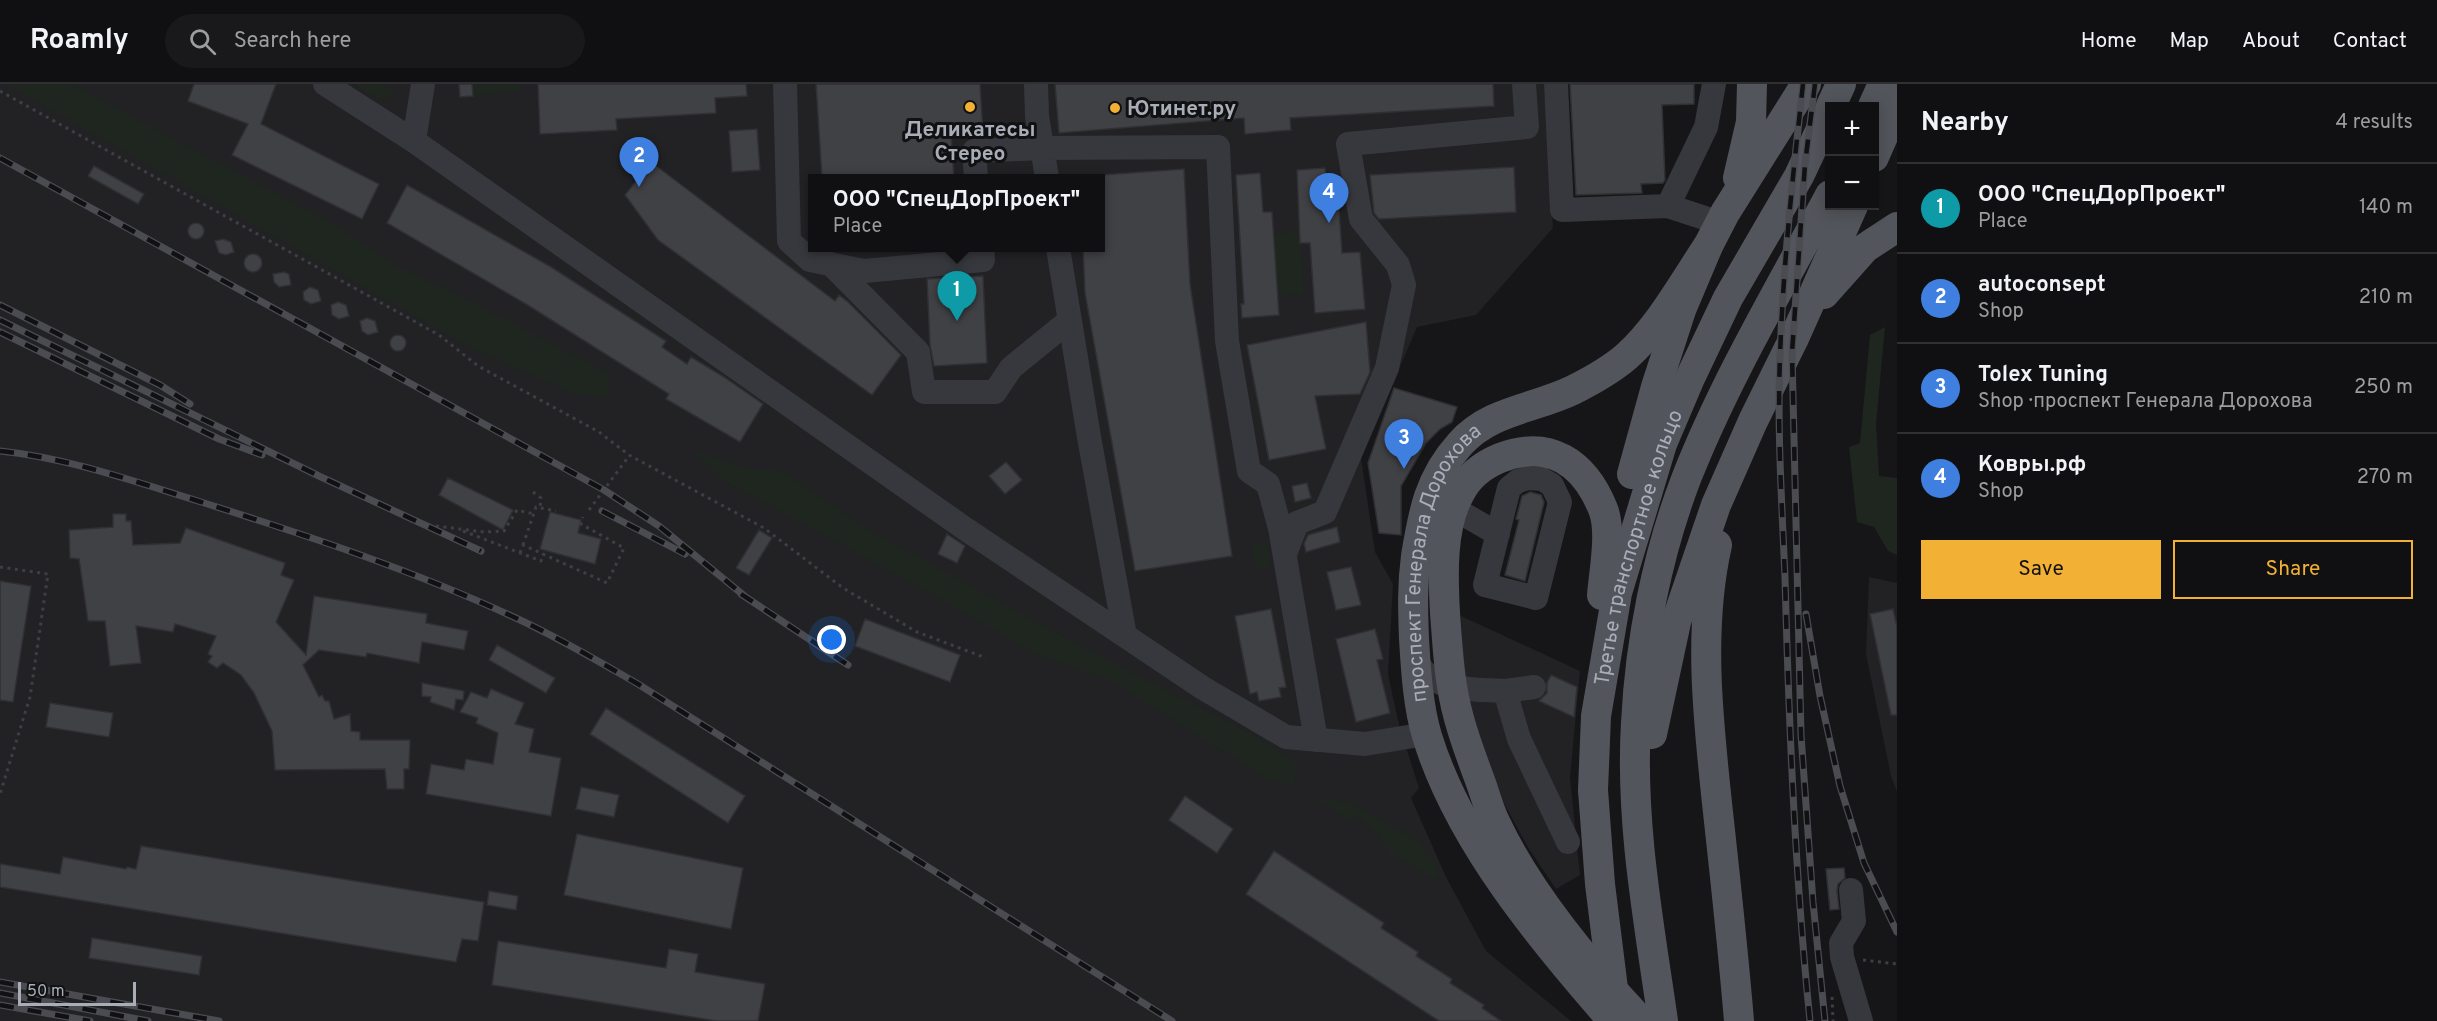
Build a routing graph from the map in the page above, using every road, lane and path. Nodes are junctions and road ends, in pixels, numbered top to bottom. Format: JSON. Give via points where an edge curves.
{"nodes":[{"id":1,"x":325,"y":84,"type":"edge"},
{"id":2,"x":423,"y":84,"type":"edge"},
{"id":3,"x":785,"y":84,"type":"edge"},
{"id":4,"x":1036,"y":84,"type":"edge"},
{"id":5,"x":1524,"y":84,"type":"edge"},
{"id":6,"x":1556,"y":84,"type":"edge"},
{"id":7,"x":1714,"y":84,"type":"edge"},
{"id":8,"x":1752,"y":84,"type":"edge"},
{"id":9,"x":1806,"y":84,"type":"edge"},
{"id":10,"x":1841,"y":84,"type":"edge"},
{"id":11,"x":1883,"y":84,"type":"edge"},
{"id":12,"x":0,"y":91,"type":"edge"},
{"id":13,"x":1833,"y":102,"type":"edge"},
{"id":14,"x":1875,"y":102,"type":"edge"},
{"id":15,"x":1897,"y":104,"type":"edge"},
{"id":16,"x":1825,"y":119,"type":"edge"},
{"id":17,"x":414,"y":141,"type":"junction"},
{"id":18,"x":1042,"y":148,"type":"junction"},
{"id":19,"x":1876,"y":156,"type":"edge"},
{"id":20,"x":976,"y":174,"type":"edge"},
{"id":21,"x":1046,"y":174,"type":"edge"},
{"id":22,"x":1825,"y":204,"type":"edge"},
{"id":23,"x":1668,"y":206,"type":"junction"},
{"id":24,"x":1851,"y":210,"type":"edge"},
{"id":25,"x":1718,"y":227,"type":"junction"},
{"id":26,"x":1897,"y":228,"type":"edge"},
{"id":27,"x":982,"y":252,"type":"edge"},
{"id":28,"x":1059,"y":252,"type":"edge"},
{"id":29,"x":831,"y":264,"type":"junction"},
{"id":30,"x":1070,"y":320,"type":"junction"},
{"id":31,"x":1795,"y":336,"type":"junction"},
{"id":32,"x":1752,"y":421,"type":"junction"},
{"id":33,"x":629,"y":455,"type":"junction"},
{"id":34,"x":1545,"y":466,"type":"junction"},
{"id":35,"x":533,"y":492,"type":"dead end"},
{"id":36,"x":540,"y":508,"type":"junction"},
{"id":37,"x":1454,"y":508,"type":"junction"},
{"id":38,"x":589,"y":510,"type":"dead end"},
{"id":39,"x":555,"y":511,"type":"dead end"},
{"id":40,"x":534,"y":514,"type":"junction"},
{"id":41,"x":583,"y":517,"type":"dead end"},
{"id":42,"x":1423,"y":517,"type":"junction"},
{"id":43,"x":436,"y":526,"type":"dead end"},
{"id":44,"x":456,"y":528,"type":"junction"},
{"id":45,"x":1497,"y":534,"type":"junction"},
{"id":46,"x":523,"y":545,"type":"junction"},
{"id":47,"x":520,"y":553,"type":"junction"},
{"id":48,"x":543,"y":554,"type":"junction"},
{"id":49,"x":1285,"y":554,"type":"junction"},
{"id":50,"x":0,"y":567,"type":"edge"},
{"id":51,"x":1602,"y":595,"type":"junction"},
{"id":52,"x":1125,"y":636,"type":"junction"},
{"id":53,"x":1415,"y":651,"type":"junction"},
{"id":54,"x":986,"y":658,"type":"dead end"},
{"id":55,"x":1452,"y":687,"type":"junction"},
{"id":56,"x":1534,"y":687,"type":"dead end"},
{"id":57,"x":1505,"y":691,"type":"junction"},
{"id":58,"x":1596,"y":716,"type":"junction"},
{"id":59,"x":1426,"y":734,"type":"junction"},
{"id":60,"x":1316,"y":740,"type":"junction"},
{"id":61,"x":0,"y":794,"type":"edge"},
{"id":62,"x":1637,"y":810,"type":"junction"},
{"id":63,"x":1568,"y":842,"type":"dead end"},
{"id":64,"x":1851,"y":890,"type":"dead end"},
{"id":65,"x":1615,"y":1021,"type":"edge"},
{"id":66,"x":1641,"y":1021,"type":"edge"},
{"id":67,"x":1663,"y":1021,"type":"edge"},
{"id":68,"x":1739,"y":1021,"type":"edge"},
{"id":69,"x":1861,"y":1021,"type":"edge"}],
"edges":[{"from":1,"to":17,"type":"lane"},
{"from":2,"to":17,"type":"lane"},
{"from":3,"to":29,"type":"lane","via":[[789,241],[810,260]]},
{"from":4,"to":18,"type":"lane"},
{"from":5,"to":49,"type":"lane","via":[[1527,127],[1348,144],[1361,219],[1398,265],[1404,285],[1387,368],[1325,512],[1297,523]]},
{"from":6,"to":23,"type":"lane","via":[[1562,210]]},
{"from":7,"to":23,"type":"lane","via":[[1706,127]]},
{"from":8,"to":25,"type":"main road","via":[[1751,122],[1741,172]]},
{"from":9,"to":25,"type":"main road"},
{"from":10,"to":13,"type":"main road","name":"Третье транспортное кольцо"},
{"from":11,"to":14,"type":"main road"},
{"from":12,"to":33,"type":"path","via":[[439,335],[478,366],[599,432]]},
{"from":15,"to":19,"type":"main road"},
{"from":16,"to":58,"type":"main road","name":"Третье транспортное кольцо","via":[[1799,176],[1728,298],[1662,444],[1617,593]]},
{"from":17,"to":52,"type":"lane","via":[[964,528]]},
{"from":18,"to":20,"type":"lane","via":[[974,151]]},
{"from":18,"to":21,"type":"lane"},
{"from":18,"to":49,"type":"lane","via":[[1218,147],[1229,353],[1249,471],[1268,484]]},
{"from":22,"to":62,"type":"main road","name":"Третье транспортное кольцо","via":[[1717,408],[1686,480],[1670,531],[1644,646],[1636,724]]},
{"from":23,"to":25,"type":"lane"},
{"from":24,"to":31,"type":"main road"},
{"from":25,"to":42,"type":"main road","name":"проспект Генерала Дорохова","via":[[1655,324],[1627,356],[1570,391],[1498,416],[1460,443],[1430,491]]},
{"from":25,"to":51,"type":"main road","via":[[1682,310],[1656,387]]},
{"from":26,"to":31,"type":"main road","via":[[1865,248],[1831,284]]},
{"from":27,"to":29,"type":"lane","via":[[983,260],[864,271]]},
{"from":28,"to":30,"type":"lane"},
{"from":29,"to":30,"type":"lane","via":[[918,352],[924,392],[995,392],[1011,368]]},
{"from":30,"to":52,"type":"lane"},
{"from":31,"to":32,"type":"main road"},
{"from":32,"to":62,"type":"main road","via":[[1713,514],[1676,622]]},
{"from":32,"to":68,"type":"main road","via":[[1712,565],[1707,613],[1710,741]]},
{"from":33,"to":38,"type":"path"},
{"from":33,"to":54,"type":"path","via":[[764,528],[843,588],[917,632]]},
{"from":34,"to":37,"type":"main road","name":"проспект Генерала Дорохова","via":[[1532,450],[1490,462],[1470,478]]},
{"from":34,"to":45,"type":"lane","via":[[1509,488]]},
{"from":34,"to":45,"type":"lane","via":[[1560,502],[1536,598],[1485,585]]},
{"from":34,"to":51,"type":"main road","name":"проспект Генерала Дорохова","via":[[1569,462],[1589,481],[1604,511],[1607,534]]},
{"from":35,"to":36,"type":"path","via":[[541,498]]},
{"from":36,"to":39,"type":"path"},
{"from":36,"to":40,"type":"path","via":[[536,507]]},
{"from":37,"to":42,"type":"lane","via":[[1440,506]]},
{"from":37,"to":45,"type":"lane"},
{"from":37,"to":55,"type":"main road","name":"проспект Генерала Дорохова","via":[[1445,544],[1444,590]]},
{"from":40,"to":44,"type":"path","via":[[517,510],[504,531]]},
{"from":40,"to":46,"type":"path"},
{"from":41,"to":48,"type":"path","via":[[581,524],[624,548],[607,583]]},
{"from":42,"to":53,"type":"main road","name":"проспект Генерала Дорохова","via":[[1412,586]]},
{"from":43,"to":44,"type":"path"},
{"from":44,"to":47,"type":"path"},
{"from":46,"to":47,"type":"path"},
{"from":46,"to":48,"type":"path"},
{"from":47,"to":48,"type":"path","via":[[541,561]]},
{"from":49,"to":60,"type":"lane"},
{"from":50,"to":61,"type":"path","via":[[48,574],[30,697]]},
{"from":51,"to":58,"type":"main road"},
{"from":52,"to":60,"type":"lane","via":[[1286,737]]},
{"from":53,"to":55,"type":"lane","via":[[1421,668]]},
{"from":53,"to":59,"type":"main road","name":"проспект Генерала Дорохова"},
{"from":55,"to":57,"type":"lane"},
{"from":55,"to":66,"type":"main road","name":"проспект Генерала Дорохова","via":[[1466,743],[1495,823],[1519,867],[1553,915]]},
{"from":56,"to":57,"type":"lane"},
{"from":57,"to":63,"type":"lane","via":[[1519,739]]},
{"from":58,"to":65,"type":"main road","name":"Третье транспортное кольцо","bridge":true,"via":[[1593,790]]},
{"from":59,"to":60,"type":"lane","via":[[1365,744]]},
{"from":59,"to":65,"type":"main road","name":"проспект Генерала Дорохова","via":[[1457,807],[1492,867],[1542,938]]},
{"from":62,"to":67,"type":"main road","name":"Третье транспортное кольцо","via":[[1640,861]]},
{"from":64,"to":69,"type":"lane","via":[[1854,921],[1841,943],[1842,957]]}]}
